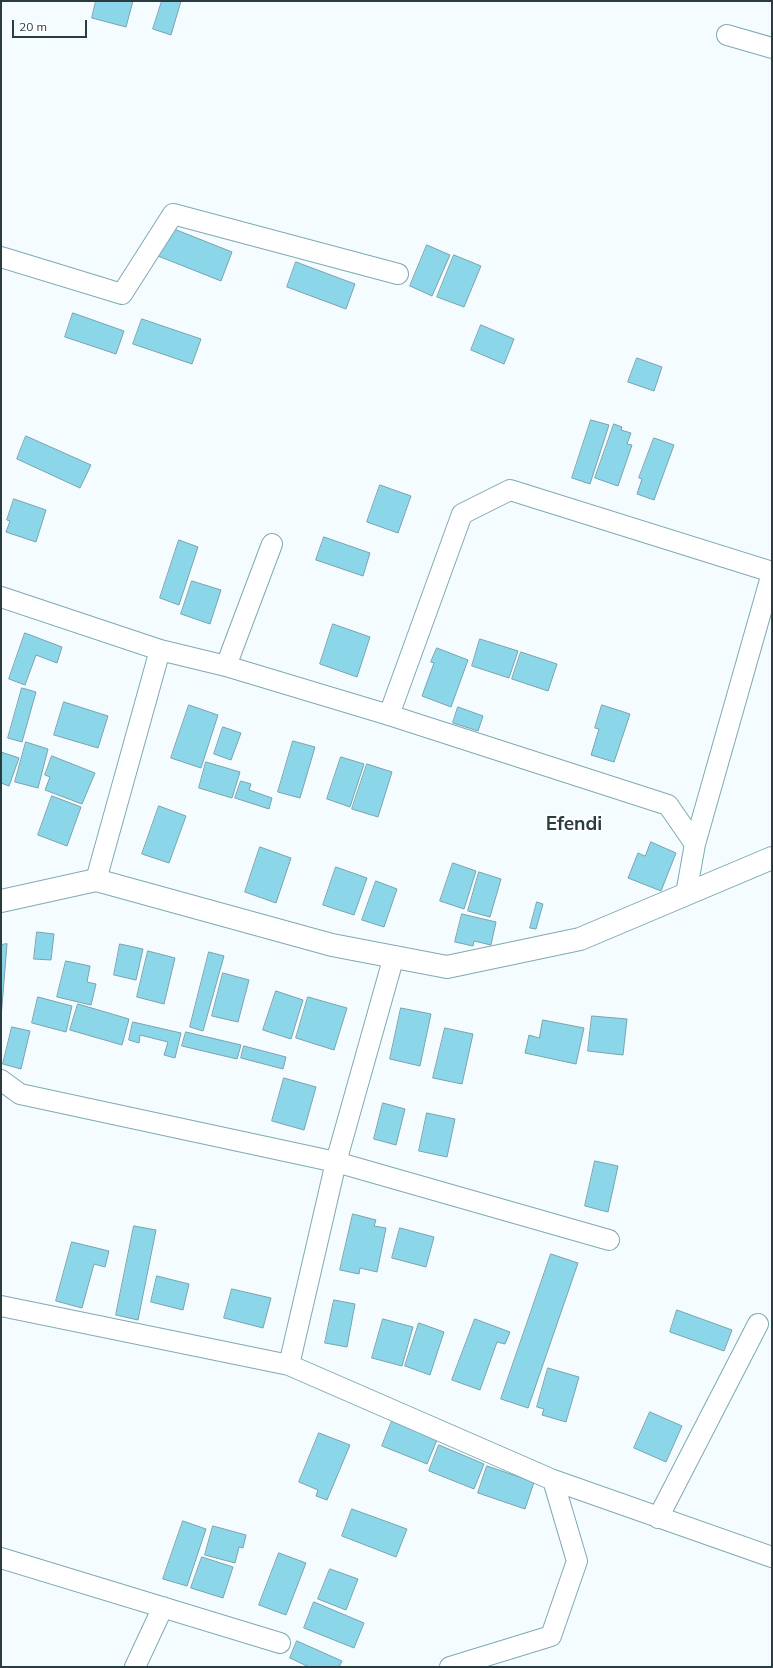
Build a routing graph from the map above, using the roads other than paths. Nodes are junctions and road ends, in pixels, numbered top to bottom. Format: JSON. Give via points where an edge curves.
{"nodes":[{"id":1,"x":727,"y":35,"type":"dead end"},
{"id":2,"x":772,"y":48,"type":"edge"},
{"id":3,"x":1,"y":257,"type":"edge"},
{"id":4,"x":398,"y":274,"type":"dead end"},
{"id":5,"x":272,"y":544,"type":"dead end"},
{"id":6,"x":772,"y":572,"type":"edge"},
{"id":7,"x":1,"y":597,"type":"edge"},
{"id":8,"x":160,"y":650,"type":"junction"},
{"id":9,"x":226,"y":666,"type":"junction"},
{"id":10,"x":389,"y":715,"type":"junction"},
{"id":11,"x":695,"y":844,"type":"junction"},
{"id":12,"x":772,"y":858,"type":"edge"},
{"id":13,"x":96,"y":880,"type":"junction"},
{"id":14,"x":686,"y":894,"type":"junction"},
{"id":15,"x":1,"y":901,"type":"edge"},
{"id":16,"x":394,"y":956,"type":"junction"},
{"id":17,"x":1,"y":1080,"type":"edge"},
{"id":18,"x":336,"y":1162,"type":"junction"},
{"id":19,"x":609,"y":1240,"type":"dead end"},
{"id":20,"x":1,"y":1306,"type":"edge"},
{"id":21,"x":758,"y":1324,"type":"dead end"},
{"id":22,"x":290,"y":1365,"type":"junction"},
{"id":23,"x":553,"y":1480,"type":"junction"},
{"id":24,"x":658,"y":1518,"type":"junction"},
{"id":25,"x":772,"y":1557,"type":"edge"},
{"id":26,"x":1,"y":1558,"type":"edge"},
{"id":27,"x":163,"y":1607,"type":"junction"},
{"id":28,"x":280,"y":1643,"type":"dead end"},
{"id":29,"x":135,"y":1667,"type":"edge"},
{"id":30,"x":450,"y":1667,"type":"edge"}],
"edges":[{"from":1,"to":2,"type":"street"},
{"from":3,"to":4,"type":"street","via":[[122,294],[173,214]]},
{"from":5,"to":9,"type":"street"},
{"from":6,"to":10,"type":"street","via":[[510,490],[462,514]]},
{"from":6,"to":11,"type":"street"},
{"from":7,"to":8,"type":"street"},
{"from":8,"to":9,"type":"street"},
{"from":8,"to":13,"type":"street"},
{"from":9,"to":10,"type":"street"},
{"from":10,"to":11,"type":"street","via":[[668,805]]},
{"from":11,"to":14,"type":"street"},
{"from":12,"to":14,"type":"street"},
{"from":13,"to":15,"type":"street"},
{"from":13,"to":16,"type":"street","via":[[332,945]]},
{"from":14,"to":16,"type":"street","via":[[580,939],[447,966]]},
{"from":16,"to":18,"type":"street"},
{"from":17,"to":18,"type":"street","via":[[20,1094]]},
{"from":18,"to":19,"type":"street"},
{"from":18,"to":22,"type":"street"},
{"from":20,"to":22,"type":"street"},
{"from":21,"to":24,"type":"street"},
{"from":22,"to":23,"type":"street"},
{"from":23,"to":24,"type":"street"},
{"from":23,"to":30,"type":"street","via":[[577,1561],[551,1636]]},
{"from":24,"to":25,"type":"street"},
{"from":26,"to":27,"type":"street"},
{"from":27,"to":28,"type":"street"},
{"from":27,"to":29,"type":"street"}]}
